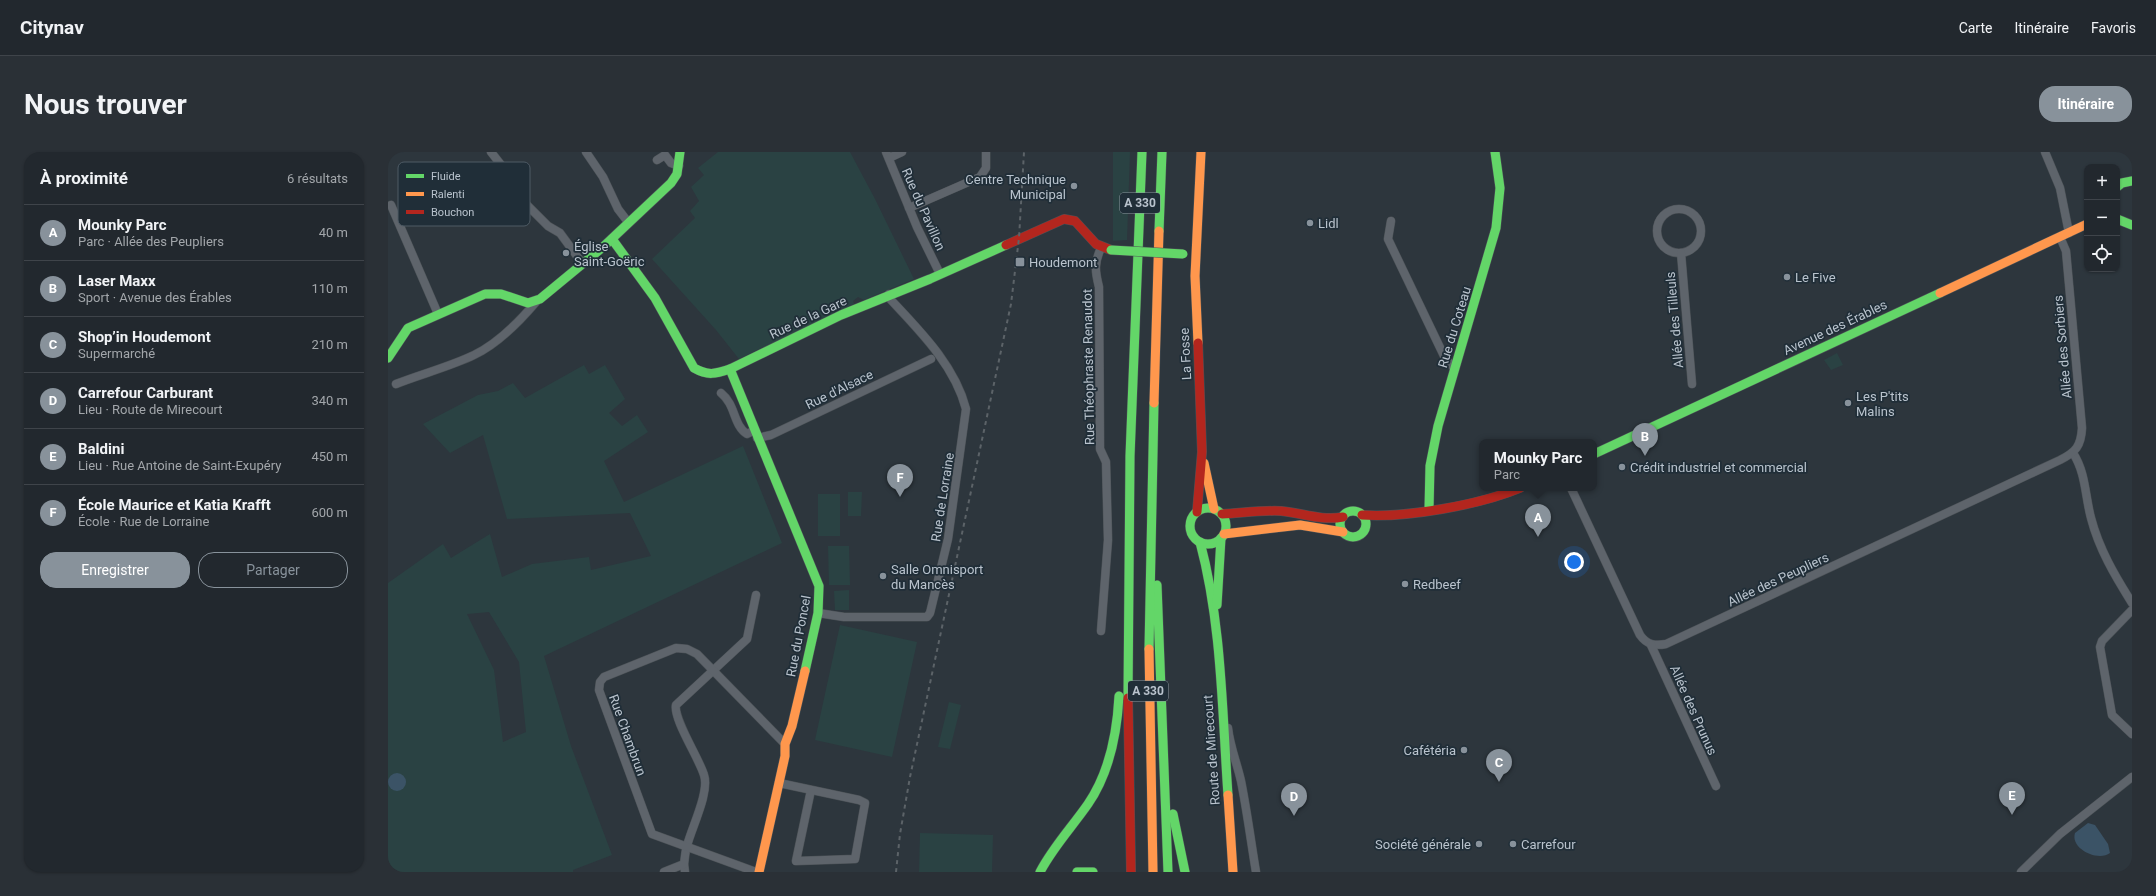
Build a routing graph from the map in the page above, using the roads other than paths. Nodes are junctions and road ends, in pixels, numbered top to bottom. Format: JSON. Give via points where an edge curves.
{"nodes":[{"id":1,"x":490,"y":152,"type":"edge"},
{"id":2,"x":586,"y":152,"type":"edge"},
{"id":3,"x":680,"y":152,"type":"edge"},
{"id":4,"x":902,"y":152,"type":"edge"},
{"id":5,"x":986,"y":152,"type":"edge"},
{"id":6,"x":1142,"y":152,"type":"edge"},
{"id":7,"x":1162,"y":152,"type":"edge"},
{"id":8,"x":1201,"y":152,"type":"edge"},
{"id":9,"x":1495,"y":152,"type":"edge"},
{"id":10,"x":2045,"y":152,"type":"edge"},
{"id":11,"x":887,"y":155,"type":"edge"},
{"id":12,"x":657,"y":160,"type":"dead end"},
{"id":13,"x":499,"y":162,"type":"edge"},
{"id":14,"x":679,"y":166,"type":"junction"},
{"id":15,"x":2132,"y":181,"type":"edge"},
{"id":16,"x":2120,"y":185,"type":"edge"},
{"id":17,"x":391,"y":205,"type":"dead end"},
{"id":18,"x":530,"y":208,"type":"edge"},
{"id":19,"x":909,"y":208,"type":"junction"},
{"id":20,"x":1391,"y":220,"type":"dead end"},
{"id":21,"x":398,"y":221,"type":"edge"},
{"id":22,"x":2120,"y":221,"type":"edge"},
{"id":23,"x":628,"y":222,"type":"junction"},
{"id":24,"x":2132,"y":225,"type":"edge"},
{"id":25,"x":400,"y":226,"type":"edge"},
{"id":26,"x":2084,"y":226,"type":"edge"},
{"id":27,"x":2069,"y":233,"type":"junction"},
{"id":28,"x":2060,"y":237,"type":"junction"},
{"id":29,"x":612,"y":239,"type":"junction"},
{"id":30,"x":1101,"y":248,"type":"junction"},
{"id":31,"x":1681,"y":253,"type":"junction"},
{"id":32,"x":1196,"y":255,"type":"junction"},
{"id":33,"x":582,"y":263,"type":"junction"},
{"id":34,"x":940,"y":274,"type":"junction"},
{"id":35,"x":889,"y":294,"type":"junction"},
{"id":36,"x":536,"y":302,"type":"junction"},
{"id":37,"x":438,"y":314,"type":"junction"},
{"id":38,"x":388,"y":358,"type":"edge"},
{"id":39,"x":931,"y":359,"type":"dead end"},
{"id":40,"x":730,"y":369,"type":"junction"},
{"id":41,"x":1455,"y":369,"type":"junction"},
{"id":42,"x":396,"y":384,"type":"dead end"},
{"id":43,"x":1692,"y":384,"type":"dead end"},
{"id":44,"x":721,"y":393,"type":"dead end"},
{"id":45,"x":756,"y":434,"type":"junction"},
{"id":46,"x":1202,"y":452,"type":"junction"},
{"id":47,"x":1597,"y":453,"type":"edge"},
{"id":48,"x":2073,"y":453,"type":"junction"},
{"id":49,"x":1512,"y":491,"type":"edge"},
{"id":50,"x":1572,"y":491,"type":"edge"},
{"id":51,"x":1150,"y":509,"type":"junction"},
{"id":52,"x":1214,"y":509,"type":"junction"},
{"id":53,"x":1429,"y":509,"type":"junction"},
{"id":54,"x":1197,"y":512,"type":"junction"},
{"id":55,"x":1222,"y":514,"type":"junction"},
{"id":56,"x":1362,"y":516,"type":"junction"},
{"id":57,"x":1385,"y":516,"type":"junction"},
{"id":58,"x":1343,"y":517,"type":"junction"},
{"id":59,"x":1365,"y":529,"type":"junction"},
{"id":60,"x":1343,"y":532,"type":"junction"},
{"id":61,"x":1223,"y":536,"type":"junction"},
{"id":62,"x":1200,"y":542,"type":"junction"},
{"id":63,"x":756,"y":595,"type":"dead end"},
{"id":64,"x":2132,"y":603,"type":"edge"},
{"id":65,"x":2132,"y":610,"type":"edge"},
{"id":66,"x":818,"y":613,"type":"junction"},
{"id":67,"x":1216,"y":626,"type":"junction"},
{"id":68,"x":1101,"y":631,"type":"dead end"},
{"id":69,"x":1651,"y":645,"type":"junction"},
{"id":70,"x":1127,"y":650,"type":"junction"},
{"id":71,"x":713,"y":670,"type":"junction"},
{"id":72,"x":1221,"y":706,"type":"junction"},
{"id":73,"x":1163,"y":720,"type":"junction"},
{"id":74,"x":2132,"y":734,"type":"edge"},
{"id":75,"x":785,"y":744,"type":"junction"},
{"id":76,"x":2132,"y":777,"type":"edge"},
{"id":77,"x":779,"y":783,"type":"junction"},
{"id":78,"x":1716,"y":786,"type":"dead end"},
{"id":79,"x":811,"y":790,"type":"junction"},
{"id":80,"x":687,"y":846,"type":"junction"},
{"id":81,"x":684,"y":868,"type":"edge"},
{"id":82,"x":664,"y":872,"type":"edge"},
{"id":83,"x":756,"y":872,"type":"edge"},
{"id":84,"x":759,"y":872,"type":"edge"},
{"id":85,"x":1040,"y":872,"type":"edge"},
{"id":86,"x":1077,"y":872,"type":"edge"},
{"id":87,"x":1093,"y":872,"type":"edge"},
{"id":88,"x":1131,"y":872,"type":"edge"},
{"id":89,"x":1153,"y":872,"type":"edge"},
{"id":90,"x":1168,"y":872,"type":"edge"},
{"id":91,"x":1185,"y":872,"type":"edge"},
{"id":92,"x":1233,"y":872,"type":"edge"},
{"id":93,"x":1256,"y":872,"type":"edge"},
{"id":94,"x":2021,"y":872,"type":"edge"}],
"edges":[{"from":1,"to":13,"type":"street"},
{"from":2,"to":23,"type":"street","via":[[604,178],[618,209]]},
{"from":3,"to":14,"type":"main road"},
{"from":4,"to":11,"type":"street"},
{"from":5,"to":19,"type":"street","via":[[986,168],[980,177]]},
{"from":6,"to":70,"type":"main road","number":"A 330","via":[[1130,455]]},
{"from":7,"to":51,"type":"main road","number":"A 330"},
{"from":8,"to":32,"type":"main road"},
{"from":9,"to":41,"type":"main road","name":"Rue du Coteau","via":[[1500,188],[1496,228]]},
{"from":10,"to":27,"type":"street","via":[[2060,188]]},
{"from":11,"to":19,"type":"street","name":"Rue du Pavillon"},
{"from":12,"to":14,"type":"street","via":[[665,155],[671,163]]},
{"from":14,"to":23,"type":"main road","via":[[671,183]]},
{"from":15,"to":16,"type":"main road"},
{"from":17,"to":21,"type":"street"},
{"from":18,"to":33,"type":"street","via":[[548,226],[560,233]]},
{"from":19,"to":34,"type":"street","name":"Rue du Pavillon"},
{"from":20,"to":41,"type":"street","via":[[1388,239],[1445,358]]},
{"from":22,"to":24,"type":"main road"},
{"from":23,"to":29,"type":"main road"},
{"from":25,"to":37,"type":"street"},
{"from":26,"to":27,"type":"main road","name":"Avenue des Érables"},
{"from":27,"to":28,"type":"main road","name":"Avenue des Érables"},
{"from":28,"to":47,"type":"main road","name":"Avenue des Érables"},
{"from":28,"to":48,"type":"street","name":"Allée des Sorbiers","via":[[2066,251],[2082,428],[2081,442]]},
{"from":29,"to":33,"type":"main road"},
{"from":29,"to":40,"type":"main road","name":"Rue de la Gare","via":[[655,298],[694,368],[711,375]]},
{"from":30,"to":32,"type":"main road","bridge":true},
{"from":30,"to":34,"type":"main road","name":"Rue de la Gare","via":[[1075,221],[1067,219]]},
{"from":30,"to":68,"type":"street","name":"Rue Théophraste Renaudot","via":[[1096,259],[1095,271],[1100,287],[1100,449],[1106,462],[1108,540]]},
{"from":31,"to":31,"type":"street","name":"Allée des Tilleuls","via":[[1691,250],[1698,244],[1701,228],[1695,216],[1679,209],[1663,216],[1658,224],[1657,234],[1664,247],[1672,252]]},
{"from":31,"to":43,"type":"street","name":"Allée des Tilleuls"},
{"from":32,"to":46,"type":"main road","name":"La Fosse","via":[[1196,324]]},
{"from":33,"to":36,"type":"main road"},
{"from":34,"to":35,"type":"main road","name":"Rue de la Gare"},
{"from":35,"to":40,"type":"main road","name":"Rue de la Gare"},
{"from":35,"to":66,"type":"street","name":"Rue de Lorraine","via":[[891,300],[939,355],[960,391],[966,409],[948,539],[929,616],[844,617]]},
{"from":36,"to":37,"type":"main road","via":[[524,303],[501,294],[490,293]]},
{"from":36,"to":42,"type":"street","via":[[506,332],[473,356]]},
{"from":37,"to":38,"type":"main road","via":[[406,329]]},
{"from":39,"to":45,"type":"street","name":"Rue d'Alsace","via":[[771,435]]},
{"from":40,"to":45,"type":"main road","name":"Rue du Poncel"},
{"from":41,"to":53,"type":"main road","name":"Rue du Coteau","via":[[1434,445]]},
{"from":44,"to":45,"type":"street","via":[[729,399],[741,430],[747,434]]},
{"from":45,"to":66,"type":"main road","name":"Rue du Poncel","via":[[819,586]]},
{"from":46,"to":52,"type":"main road","name":"La Fosse"},
{"from":46,"to":54,"type":"main road","name":"La Fosse"},
{"from":48,"to":64,"type":"street","via":[[2083,475],[2095,531],[2118,581]]},
{"from":48,"to":69,"type":"street","name":"Allée des Peupliers","via":[[1666,644]]},
{"from":49,"to":53,"type":"main road","via":[[1484,501]]},
{"from":50,"to":69,"type":"street","via":[[1640,635]]},
{"from":51,"to":73,"type":"main road","via":[[1156,556]]},
{"from":51,"to":89,"type":"main road","number":"A 330","via":[[1149,721]]},
{"from":52,"to":54,"type":"main road","via":[[1205,508]]},
{"from":52,"to":55,"type":"main road"},
{"from":53,"to":57,"type":"main road"},
{"from":54,"to":62,"type":"main road","via":[[1191,526],[1193,535]]},
{"from":55,"to":58,"type":"main road","via":[[1272,511],[1325,521]]},
{"from":55,"to":61,"type":"main road","via":[[1226,524]]},
{"from":56,"to":57,"type":"main road"},
{"from":56,"to":58,"type":"main road","via":[[1357,512],[1350,512]]},
{"from":56,"to":59,"type":"main road","via":[[1366,523]]},
{"from":57,"to":59,"type":"main road"},
{"from":58,"to":60,"type":"main road","via":[[1340,525]]},
{"from":59,"to":60,"type":"main road","via":[[1356,537]]},
{"from":60,"to":61,"type":"main road","via":[[1285,526]]},
{"from":61,"to":62,"type":"main road","via":[[1209,544]]},
{"from":61,"to":67,"type":"main road","name":"Route de Mirecourt"},
{"from":62,"to":67,"type":"main road","name":"Route de Mirecourt"},
{"from":63,"to":71,"type":"street","via":[[747,639]]},
{"from":65,"to":74,"type":"street","via":[[2102,641],[2100,647],[2112,715]]},
{"from":66,"to":75,"type":"main road","name":"Rue du Poncel","via":[[792,726]]},
{"from":67,"to":72,"type":"main road","name":"Route de Mirecourt"},
{"from":69,"to":78,"type":"street","name":"Allée des Prunus"},
{"from":70,"to":85,"type":"main road","via":[[1120,668],[1117,729],[1103,780],[1056,843]]},
{"from":70,"to":88,"type":"main road","number":"A 330"},
{"from":71,"to":75,"type":"street","name":"Rue Chambrun"},
{"from":71,"to":80,"type":"street","via":[[677,703],[675,709],[705,779],[698,818]]},
{"from":71,"to":80,"type":"street","name":"Rue Chambrun","via":[[697,654],[687,649],[676,648],[604,676],[600,682],[599,690],[652,834]]},
{"from":72,"to":92,"type":"main road","name":"Route de Mirecourt"},
{"from":72,"to":93,"type":"street","via":[[1227,719],[1230,747],[1241,781]]},
{"from":73,"to":90,"type":"main road"},
{"from":73,"to":91,"type":"main road","via":[[1173,817]]},
{"from":75,"to":77,"type":"main road","name":"Rue du Poncel"},
{"from":76,"to":94,"type":"street","via":[[2060,834]]},
{"from":77,"to":79,"type":"street"},
{"from":77,"to":84,"type":"main road","name":"Rue du Poncel"},
{"from":79,"to":79,"type":"street","via":[[796,861],[855,859],[865,803]]},
{"from":80,"to":81,"type":"street"},
{"from":80,"to":83,"type":"street"},
{"from":81,"to":82,"type":"street"},
{"from":86,"to":87,"type":"main road"}]}
